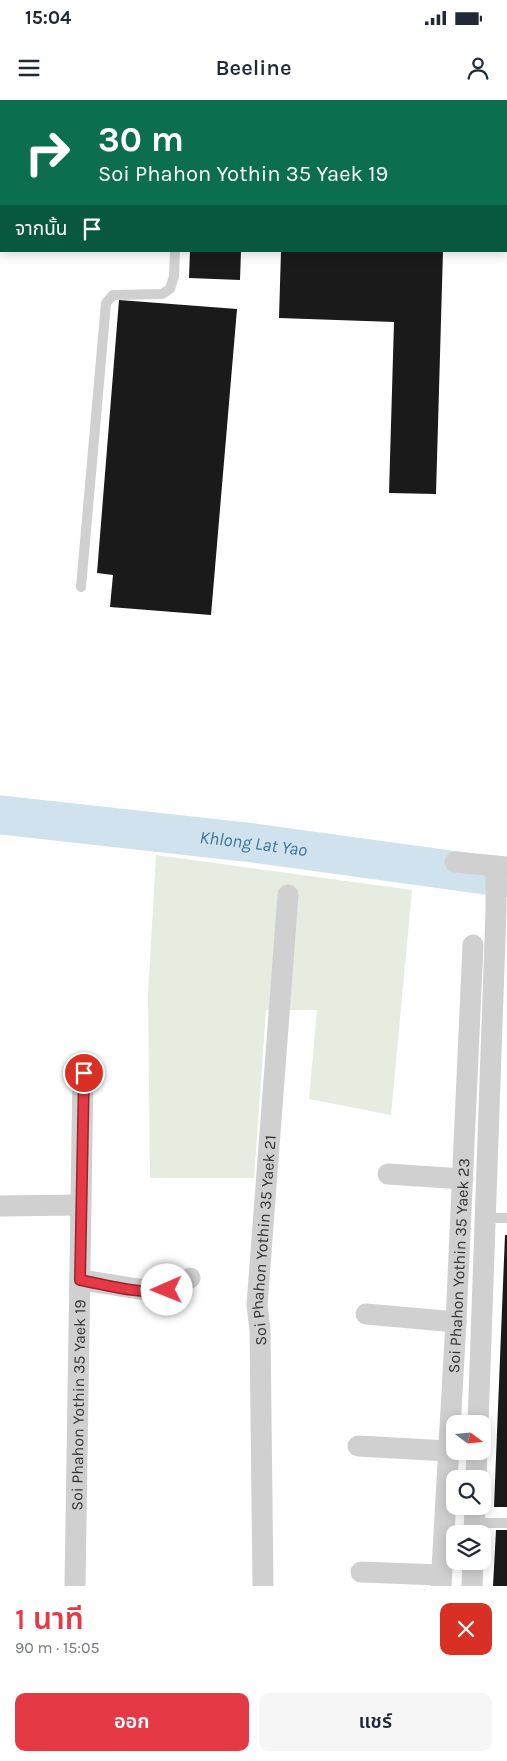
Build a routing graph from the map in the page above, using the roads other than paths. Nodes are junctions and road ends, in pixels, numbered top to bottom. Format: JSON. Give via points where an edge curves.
{"nodes":[{"id":1,"x":175,"y":252,"type":"edge"},
{"id":2,"x":81,"y":587,"type":"dead end"},
{"id":3,"x":455,"y":862,"type":"dead end"},
{"id":4,"x":500,"y":869,"type":"edge"},
{"id":5,"x":288,"y":895,"type":"dead end"},
{"id":6,"x":473,"y":945,"type":"dead end"},
{"id":7,"x":84,"y":1073,"type":"dead end"},
{"id":8,"x":388,"y":1174,"type":"dead end"},
{"id":9,"x":463,"y":1179,"type":"junction"},
{"id":10,"x":80,"y":1205,"type":"junction"},
{"id":11,"x":0,"y":1206,"type":"edge"},
{"id":12,"x":486,"y":1218,"type":"junction"},
{"id":13,"x":507,"y":1218,"type":"edge"},
{"id":14,"x":190,"y":1278,"type":"dead end"},
{"id":15,"x":80,"y":1280,"type":"junction"},
{"id":16,"x":366,"y":1314,"type":"dead end"},
{"id":17,"x":456,"y":1322,"type":"junction"},
{"id":18,"x":450,"y":1415,"type":"edge"},
{"id":19,"x":478,"y":1415,"type":"edge"},
{"id":20,"x":358,"y":1446,"type":"dead end"},
{"id":21,"x":446,"y":1451,"type":"edge"},
{"id":22,"x":448,"y":1460,"type":"edge"},
{"id":23,"x":474,"y":1521,"type":"edge"},
{"id":24,"x":507,"y":1523,"type":"edge"},
{"id":25,"x":473,"y":1570,"type":"edge"},
{"id":26,"x":361,"y":1572,"type":"dead end"},
{"id":27,"x":441,"y":1580,"type":"edge"},
{"id":28,"x":75,"y":1586,"type":"edge"},
{"id":29,"x":263,"y":1586,"type":"edge"},
{"id":30,"x":472,"y":1586,"type":"edge"}],
"edges":[{"from":1,"to":2,"type":"lane","via":[[170,289],[162,294],[113,296],[106,303]]},
{"from":3,"to":4,"type":"street"},
{"from":4,"to":12,"type":"street"},
{"from":5,"to":29,"type":"street","name":"Soi Phahon Yothin 35 Yaek 21","via":[[257,1305]]},
{"from":6,"to":9,"type":"street","name":"Soi Phahon Yothin 35 Yaek 23"},
{"from":7,"to":10,"type":"street","name":"Soi Phahon Yothin 35 Yaek 19"},
{"from":8,"to":9,"type":"street"},
{"from":9,"to":17,"type":"street","name":"Soi Phahon Yothin 35 Yaek 23"},
{"from":10,"to":11,"type":"street"},
{"from":10,"to":15,"type":"street","name":"Soi Phahon Yothin 35 Yaek 19"},
{"from":12,"to":13,"type":"lane"},
{"from":12,"to":19,"type":"street"},
{"from":14,"to":15,"type":"street","via":[[158,1292]]},
{"from":15,"to":28,"type":"street","name":"Soi Phahon Yothin 35 Yaek 19"},
{"from":16,"to":17,"type":"street"},
{"from":17,"to":18,"type":"street","name":"Soi Phahon Yothin 35 Yaek 23"},
{"from":20,"to":21,"type":"street"},
{"from":22,"to":27,"type":"street","name":"Soi Phahon Yothin 35 Yaek 23"},
{"from":23,"to":24,"type":"lane"},
{"from":25,"to":30,"type":"street"},
{"from":26,"to":27,"type":"street"}]}
